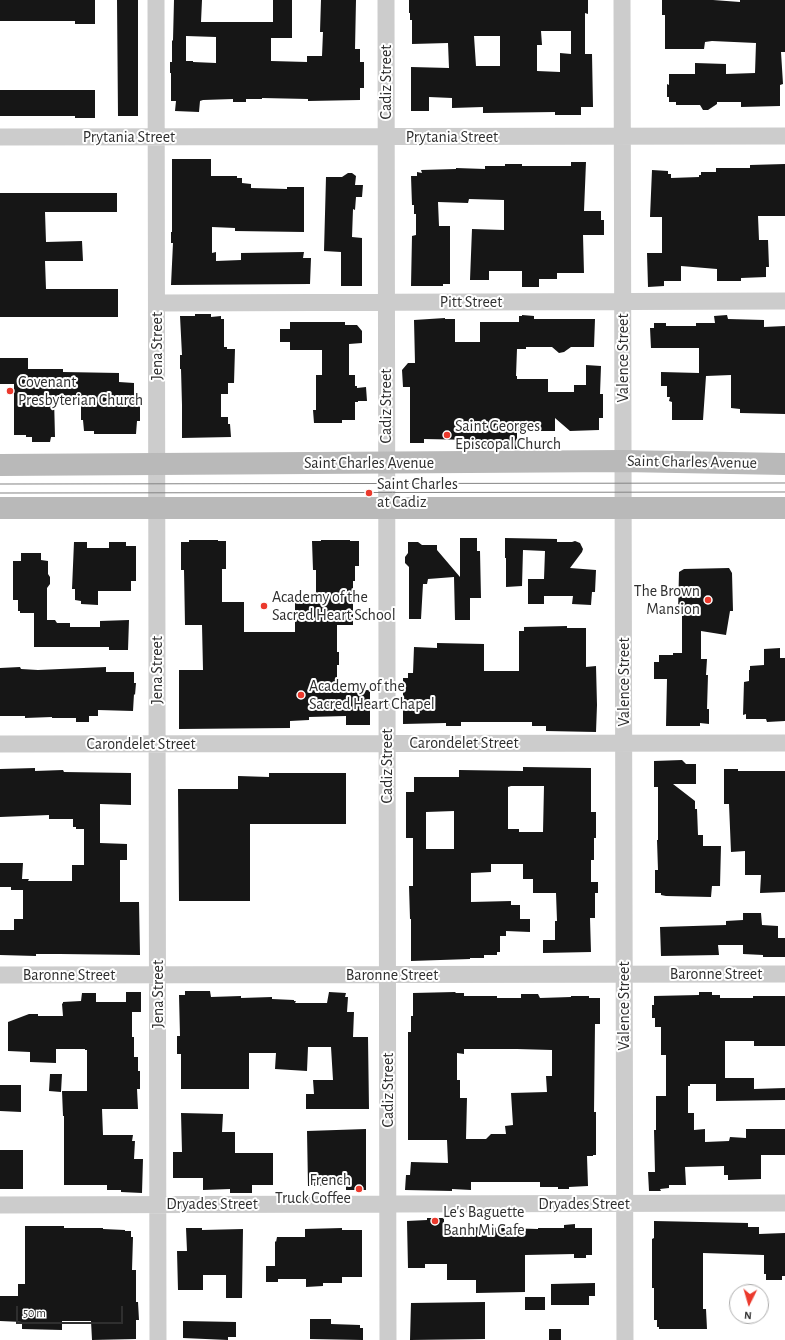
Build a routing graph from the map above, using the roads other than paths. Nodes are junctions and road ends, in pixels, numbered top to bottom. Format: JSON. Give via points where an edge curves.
{"nodes":[{"id":1,"x":156,"y":0,"type":"edge"},
{"id":2,"x":386,"y":0,"type":"edge"},
{"id":3,"x":622,"y":0,"type":"edge"},
{"id":4,"x":785,"y":136,"type":"edge"},
{"id":5,"x":0,"y":137,"type":"edge"},
{"id":6,"x":156,"y":137,"type":"junction"},
{"id":7,"x":386,"y":137,"type":"junction"},
{"id":8,"x":623,"y":137,"type":"junction"},
{"id":9,"x":623,"y":301,"type":"junction"},
{"id":10,"x":785,"y":301,"type":"edge"},
{"id":11,"x":157,"y":302,"type":"junction"},
{"id":12,"x":386,"y":302,"type":"junction"},
{"id":13,"x":387,"y":462,"type":"junction"},
{"id":14,"x":623,"y":462,"type":"junction"},
{"id":15,"x":157,"y":464,"type":"junction"},
{"id":16,"x":785,"y":464,"type":"edge"},
{"id":17,"x":0,"y":465,"type":"edge"},
{"id":18,"x":0,"y":508,"type":"edge"},
{"id":19,"x":157,"y":508,"type":"junction"},
{"id":20,"x":387,"y":508,"type":"junction"},
{"id":21,"x":623,"y":508,"type":"junction"},
{"id":22,"x":785,"y":508,"type":"edge"},
{"id":23,"x":387,"y":743,"type":"junction"},
{"id":24,"x":624,"y":743,"type":"junction"},
{"id":25,"x":785,"y":743,"type":"edge"},
{"id":26,"x":0,"y":744,"type":"edge"},
{"id":27,"x":157,"y":744,"type":"junction"},
{"id":28,"x":624,"y":974,"type":"junction"},
{"id":29,"x":785,"y":974,"type":"edge"},
{"id":30,"x":0,"y":975,"type":"edge"},
{"id":31,"x":158,"y":975,"type":"junction"},
{"id":32,"x":388,"y":975,"type":"junction"},
{"id":33,"x":785,"y":1203,"type":"edge"},
{"id":34,"x":0,"y":1204,"type":"edge"},
{"id":35,"x":158,"y":1204,"type":"junction"},
{"id":36,"x":388,"y":1204,"type":"junction"},
{"id":37,"x":625,"y":1204,"type":"junction"},
{"id":38,"x":158,"y":1340,"type":"edge"},
{"id":39,"x":388,"y":1340,"type":"edge"},
{"id":40,"x":625,"y":1340,"type":"edge"}],
"edges":[{"from":1,"to":6,"type":"street","name":"Jena Street"},
{"from":2,"to":7,"type":"street","name":"Cadiz Street"},
{"from":3,"to":8,"type":"street","name":"Valence Street"},
{"from":4,"to":8,"type":"street","name":"Prytania Street"},
{"from":5,"to":6,"type":"street","name":"Prytania Street"},
{"from":6,"to":7,"type":"street","name":"Prytania Street"},
{"from":6,"to":11,"type":"street","name":"Jena Street"},
{"from":7,"to":8,"type":"street","name":"Prytania Street"},
{"from":7,"to":12,"type":"street","name":"Cadiz Street"},
{"from":8,"to":9,"type":"street","name":"Valence Street"},
{"from":9,"to":10,"type":"street","name":"Pitt Street"},
{"from":9,"to":12,"type":"street","name":"Pitt Street"},
{"from":9,"to":14,"type":"street","name":"Valence Street"},
{"from":11,"to":12,"type":"street","name":"Pitt Street"},
{"from":11,"to":15,"type":"street","name":"Jena Street"},
{"from":12,"to":13,"type":"street","name":"Cadiz Street"},
{"from":13,"to":14,"type":"main road","name":"Saint Charles Avenue"},
{"from":13,"to":15,"type":"main road","name":"Saint Charles Avenue"},
{"from":13,"to":20,"type":"street","name":"Cadiz Street"},
{"from":14,"to":16,"type":"main road","name":"Saint Charles Avenue"},
{"from":14,"to":21,"type":"street","name":"Valence Street"},
{"from":15,"to":17,"type":"main road","name":"Saint Charles Avenue"},
{"from":15,"to":19,"type":"street","name":"Jena Street"},
{"from":18,"to":19,"type":"main road"},
{"from":19,"to":20,"type":"main road"},
{"from":19,"to":27,"type":"street","name":"Jena Street"},
{"from":20,"to":21,"type":"main road"},
{"from":20,"to":23,"type":"street","name":"Cadiz Street"},
{"from":21,"to":22,"type":"main road"},
{"from":21,"to":24,"type":"street","name":"Valence Street"},
{"from":23,"to":24,"type":"street","name":"Carondelet Street"},
{"from":23,"to":27,"type":"street","name":"Carondelet Street"},
{"from":23,"to":32,"type":"street","name":"Cadiz Street"},
{"from":24,"to":25,"type":"street","name":"Carondelet Street"},
{"from":24,"to":28,"type":"street","name":"Valence Street"},
{"from":26,"to":27,"type":"street","name":"Carondelet Street"},
{"from":27,"to":31,"type":"street","name":"Jena Street"},
{"from":28,"to":29,"type":"street","name":"Baronne Street"},
{"from":28,"to":32,"type":"street","name":"Baronne Street"},
{"from":28,"to":37,"type":"street","name":"Valence Street"},
{"from":30,"to":31,"type":"street","name":"Baronne Street"},
{"from":31,"to":32,"type":"street","name":"Baronne Street"},
{"from":31,"to":35,"type":"street","name":"Jena Street"},
{"from":32,"to":36,"type":"street","name":"Cadiz Street"},
{"from":33,"to":37,"type":"street","name":"Dryades Street"},
{"from":34,"to":35,"type":"street","name":"Dryades Street"},
{"from":35,"to":36,"type":"street","name":"Dryades Street"},
{"from":35,"to":38,"type":"street","name":"Jena Street"},
{"from":36,"to":37,"type":"street","name":"Dryades Street"},
{"from":36,"to":39,"type":"street","name":"Cadiz Street"},
{"from":37,"to":40,"type":"street","name":"Valence Street"}]}
